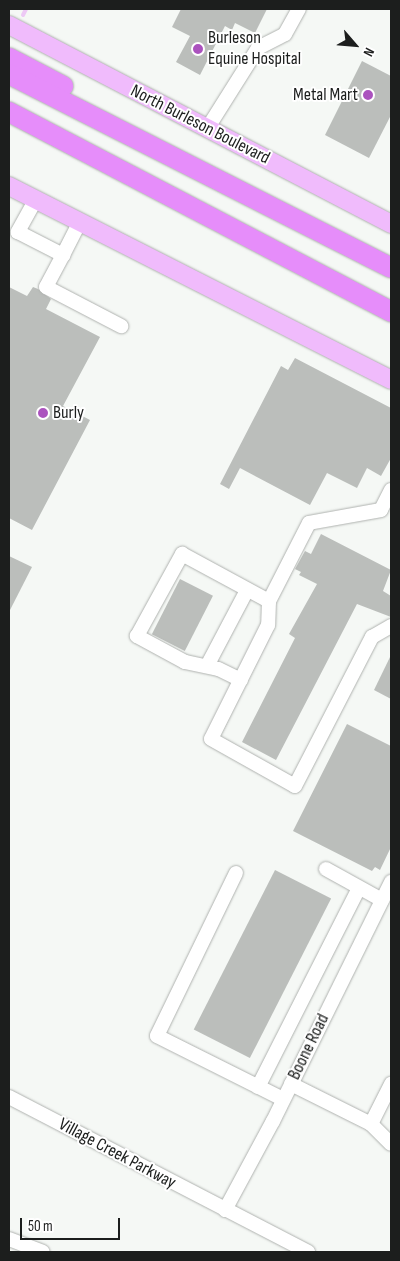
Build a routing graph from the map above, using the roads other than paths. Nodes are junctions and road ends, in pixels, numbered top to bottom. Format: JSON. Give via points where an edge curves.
{"nodes":[{"id":1,"x":299,"y":9,"type":"edge"},
{"id":2,"x":9,"y":25,"type":"edge"},
{"id":3,"x":9,"y":58,"type":"edge"},
{"id":4,"x":9,"y":74,"type":"edge"},
{"id":5,"x":9,"y":112,"type":"edge"},
{"id":6,"x":9,"y":126,"type":"edge"},
{"id":7,"x":119,"y":128,"type":"junction"},
{"id":8,"x":207,"y":129,"type":"junction"},
{"id":9,"x":103,"y":161,"type":"junction"},
{"id":10,"x":9,"y":186,"type":"edge"},
{"id":11,"x":36,"y":199,"type":"junction"},
{"id":12,"x":80,"y":222,"type":"junction"},
{"id":13,"x":391,"y":224,"type":"edge"},
{"id":14,"x":63,"y":255,"type":"junction"},
{"id":15,"x":391,"y":268,"type":"edge"},
{"id":16,"x":391,"y":312,"type":"edge"},
{"id":17,"x":121,"y":326,"type":"dead end"},
{"id":18,"x":391,"y":380,"type":"edge"},
{"id":19,"x":391,"y":490,"type":"edge"},
{"id":20,"x":386,"y":513,"type":"edge"},
{"id":21,"x":247,"y":590,"type":"junction"},
{"id":22,"x":269,"y":601,"type":"junction"},
{"id":23,"x":391,"y":626,"type":"edge"},
{"id":24,"x":207,"y":666,"type":"junction"},
{"id":25,"x":241,"y":680,"type":"junction"},
{"id":26,"x":326,"y":869,"type":"dead end"},
{"id":27,"x":236,"y":873,"type":"dead end"},
{"id":28,"x":391,"y":882,"type":"edge"},
{"id":29,"x":358,"y":888,"type":"junction"},
{"id":30,"x":382,"y":900,"type":"junction"},
{"id":31,"x":291,"y":1084,"type":"junction"},
{"id":32,"x":391,"y":1084,"type":"edge"},
{"id":33,"x":258,"y":1086,"type":"junction"},
{"id":34,"x":9,"y":1097,"type":"edge"},
{"id":35,"x":283,"y":1099,"type":"junction"},
{"id":36,"x":370,"y":1124,"type":"junction"},
{"id":37,"x":391,"y":1144,"type":"edge"},
{"id":38,"x":225,"y":1210,"type":"junction"},
{"id":39,"x":9,"y":1239,"type":"edge"},
{"id":40,"x":43,"y":1252,"type":"edge"},
{"id":41,"x":308,"y":1252,"type":"edge"}],
"edges":[{"from":1,"to":8,"type":"street","via":[[285,34],[258,48]]},
{"from":2,"to":8,"type":"main road","name":"North Burleson Boulevard"},
{"from":3,"to":7,"type":"highway","via":[[109,110]]},
{"from":4,"to":7,"type":"highway"},
{"from":5,"to":9,"type":"highway"},
{"from":6,"to":9,"type":"highway"},
{"from":7,"to":15,"type":"highway"},
{"from":8,"to":13,"type":"main road","name":"North Burleson Boulevard"},
{"from":9,"to":16,"type":"highway"},
{"from":10,"to":11,"type":"main road"},
{"from":11,"to":12,"type":"main road"},
{"from":11,"to":14,"type":"street","via":[[18,232]]},
{"from":12,"to":14,"type":"street"},
{"from":12,"to":18,"type":"main road"},
{"from":14,"to":17,"type":"street","via":[[46,287]]},
{"from":19,"to":20,"type":"street"},
{"from":20,"to":22,"type":"street","via":[[309,523]]},
{"from":21,"to":22,"type":"street"},
{"from":21,"to":24,"type":"street"},
{"from":21,"to":24,"type":"street","via":[[182,554],[137,636],[185,662]]},
{"from":22,"to":25,"type":"street","via":[[268,625]]},
{"from":23,"to":25,"type":"street","via":[[372,637],[295,786],[211,739]]},
{"from":24,"to":25,"type":"street"},
{"from":26,"to":29,"type":"street"},
{"from":27,"to":33,"type":"street","via":[[157,1036]]},
{"from":28,"to":30,"type":"street","name":"Boone Road"},
{"from":29,"to":30,"type":"street"},
{"from":29,"to":33,"type":"street"},
{"from":30,"to":31,"type":"street","name":"Boone Road"},
{"from":31,"to":35,"type":"street","name":"Boone Road"},
{"from":31,"to":36,"type":"street"},
{"from":32,"to":36,"type":"street"},
{"from":33,"to":35,"type":"street"},
{"from":34,"to":38,"type":"street","name":"Village Creek Parkway"},
{"from":35,"to":38,"type":"street","name":"Boone Road"},
{"from":36,"to":37,"type":"street"},
{"from":38,"to":41,"type":"street","name":"Village Creek Parkway"},
{"from":39,"to":40,"type":"street"}]}
